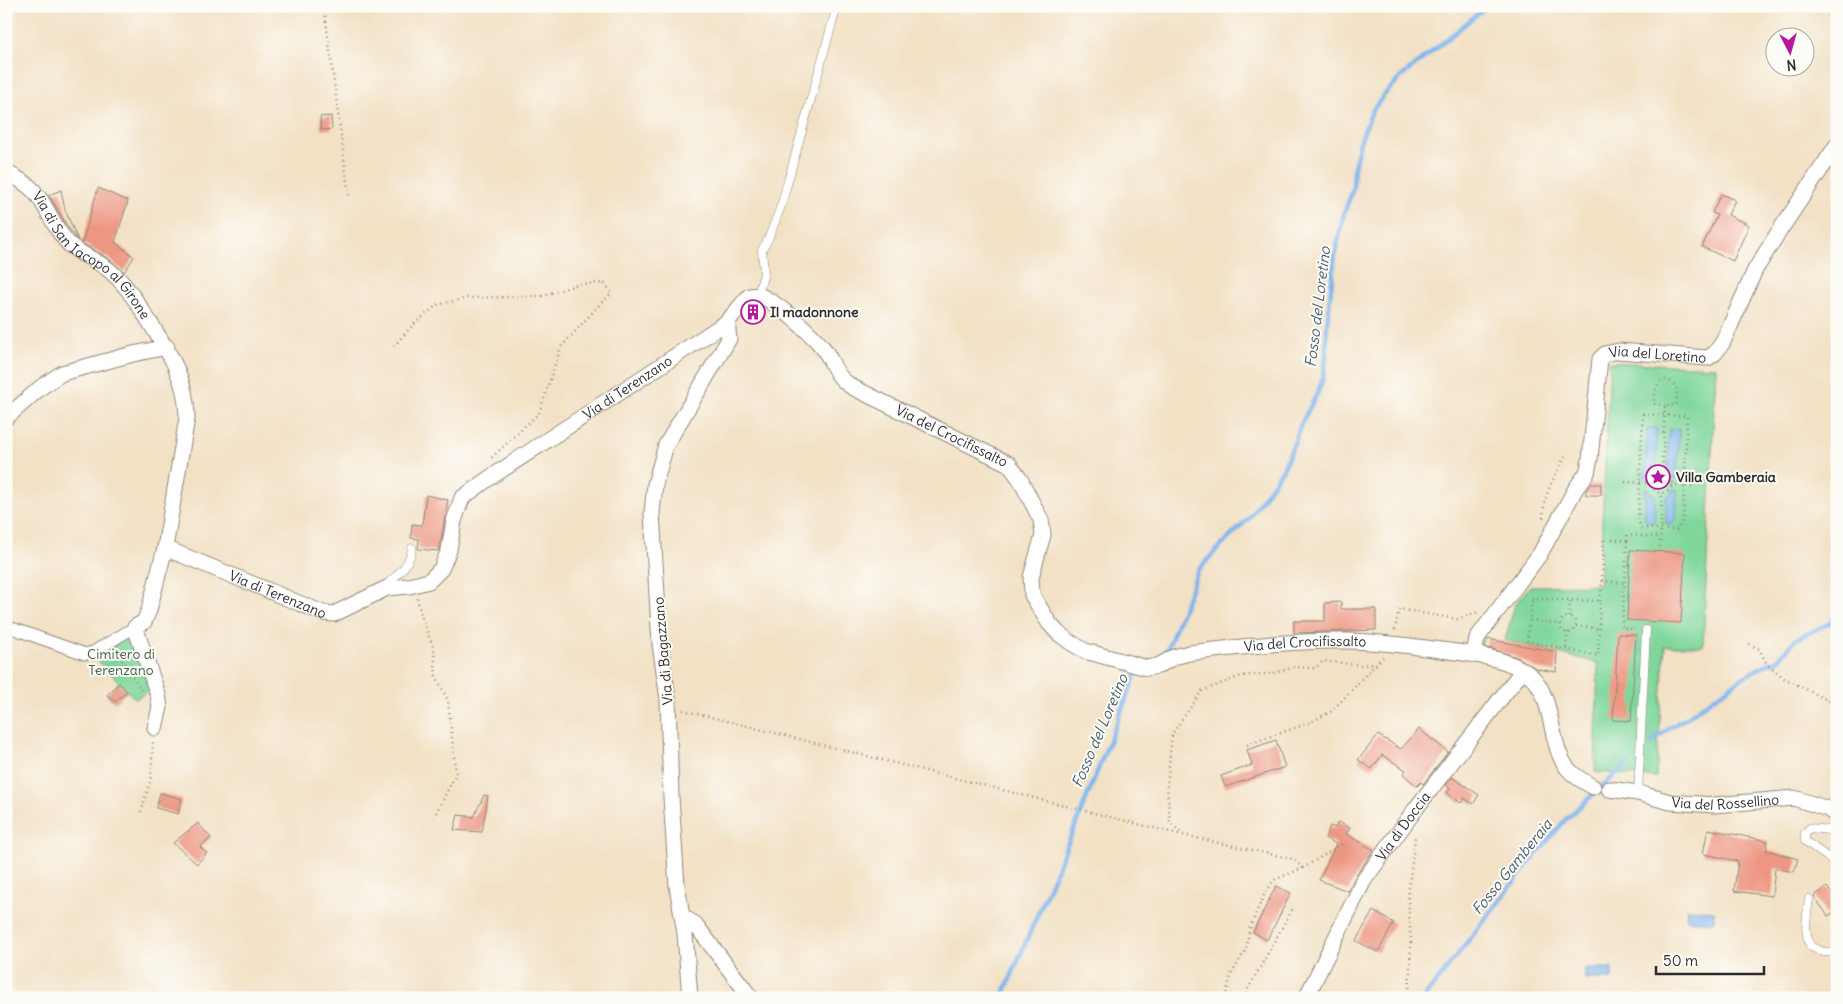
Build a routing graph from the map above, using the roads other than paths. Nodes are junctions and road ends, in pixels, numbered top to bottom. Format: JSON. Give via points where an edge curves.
{"nodes":[{"id":1,"x":837,"y":6,"type":"edge"},
{"id":2,"x":1837,"y":145,"type":"edge"},
{"id":3,"x":6,"y":173,"type":"edge"},
{"id":4,"x":758,"y":295,"type":"junction"},
{"id":5,"x":727,"y":322,"type":"junction"},
{"id":6,"x":167,"y":347,"type":"junction"},
{"id":7,"x":6,"y":418,"type":"edge"},
{"id":8,"x":165,"y":548,"type":"junction"},
{"id":9,"x":412,"y":548,"type":"dead end"},
{"id":10,"x":380,"y":591,"type":"junction"},
{"id":11,"x":6,"y":626,"type":"edge"},
{"id":12,"x":135,"y":627,"type":"junction"},
{"id":13,"x":1646,"y":630,"type":"road end"},
{"id":14,"x":1474,"y":655,"type":"junction"},
{"id":15,"x":1522,"y":671,"type":"junction"},
{"id":16,"x":155,"y":728,"type":"road end"},
{"id":17,"x":1593,"y":787,"type":"dead end"},
{"id":18,"x":1609,"y":789,"type":"dead end"},
{"id":19,"x":1638,"y":792,"type":"junction"},
{"id":20,"x":1837,"y":816,"type":"edge"},
{"id":21,"x":1837,"y":831,"type":"edge"},
{"id":22,"x":1837,"y":864,"type":"edge"},
{"id":23,"x":1809,"y":899,"type":"dead end"},
{"id":24,"x":683,"y":917,"type":"junction"},
{"id":25,"x":1837,"y":953,"type":"edge"},
{"id":26,"x":690,"y":998,"type":"edge"},
{"id":27,"x":751,"y":998,"type":"edge"},
{"id":28,"x":1306,"y":998,"type":"edge"}],
"edges":[{"from":1,"to":4,"type":"lane","via":[[781,206],[762,250],[764,273]]},
{"from":2,"to":14,"type":"street","name":"Via del Loretino","via":[[1755,270],[1715,353],[1708,358],[1619,351],[1600,359],[1587,473],[1540,554],[1477,638]]},
{"from":3,"to":6,"type":"street","name":"Via di San Iacopo al Girone","via":[[33,188],[69,244],[109,270],[132,294]]},
{"from":4,"to":5,"type":"street","via":[[749,296]]},
{"from":4,"to":14,"type":"street","name":"Via del Crocifissalto","via":[[799,323],[823,348],[841,380],[852,388],[1009,464],[1041,520],[1043,535],[1031,577],[1032,595],[1054,628],[1078,647],[1147,668],[1189,653],[1304,641],[1396,644]]},
{"from":5,"to":10,"type":"street","name":"Via di Terenzano","via":[[462,498],[441,569],[429,581]]},
{"from":5,"to":24,"type":"street","name":"Via di Bagazzano","via":[[729,339],[666,445],[655,484],[652,512],[660,644],[668,706],[671,797]]},
{"from":6,"to":7,"type":"street","via":[[62,373]]},
{"from":6,"to":8,"type":"street","via":[[187,400],[187,418]]},
{"from":8,"to":10,"type":"street","name":"Via di Terenzano","via":[[323,613],[334,614]]},
{"from":8,"to":12,"type":"street","via":[[149,610],[144,622]]},
{"from":9,"to":10,"type":"lane","via":[[410,558],[399,573]]},
{"from":11,"to":12,"type":"street","via":[[85,654]]},
{"from":12,"to":16,"type":"street","via":[[158,695],[160,707]]},
{"from":13,"to":19,"type":"lane"},
{"from":14,"to":15,"type":"street","via":[[1505,662]]},
{"from":15,"to":17,"type":"street","via":[[1532,676],[1545,701],[1563,762],[1577,777]]},
{"from":15,"to":28,"type":"street","name":"Via di Doccia","via":[[1364,880]]},
{"from":18,"to":19,"type":"street","name":"Via del Rossellino"},
{"from":19,"to":20,"type":"street","name":"Via del Rossellino","via":[[1670,802],[1714,805],[1794,798],[1828,809]]},
{"from":21,"to":22,"type":"lane","via":[[1810,828],[1805,833],[1805,841]]},
{"from":23,"to":25,"type":"lane","via":[[1806,922],[1811,947]]},
{"from":24,"to":26,"type":"street","name":"Via di Bagazzano"},
{"from":24,"to":27,"type":"street","via":[[695,924]]}]}
